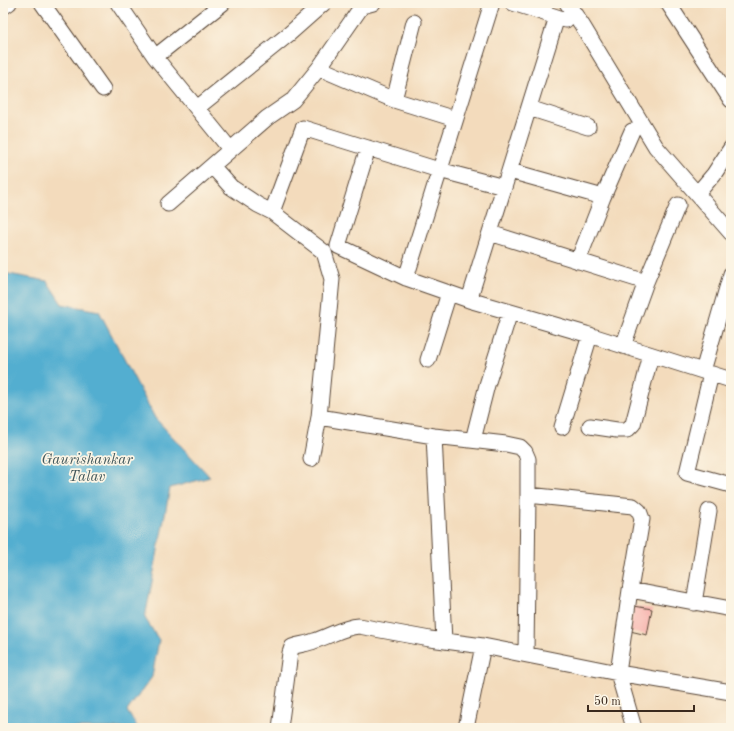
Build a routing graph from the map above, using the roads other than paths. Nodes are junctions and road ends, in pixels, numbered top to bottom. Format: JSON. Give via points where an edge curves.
{"nodes":[{"id":1,"x":9,"y":3,"type":"edge"},
{"id":2,"x":42,"y":3,"type":"edge"},
{"id":3,"x":224,"y":3,"type":"edge"},
{"id":4,"x":324,"y":3,"type":"edge"},
{"id":5,"x":492,"y":3,"type":"edge"},
{"id":6,"x":513,"y":3,"type":"edge"},
{"id":7,"x":568,"y":3,"type":"edge"},
{"id":8,"x":668,"y":3,"type":"edge"},
{"id":9,"x":121,"y":4,"type":"edge"},
{"id":10,"x":365,"y":4,"type":"edge"},
{"id":11,"x":3,"y":7,"type":"edge"},
{"id":12,"x":557,"y":17,"type":"junction"},
{"id":13,"x":414,"y":22,"type":"dead end"},
{"id":14,"x":582,"y":25,"type":"junction"},
{"id":15,"x":155,"y":57,"type":"junction"},
{"id":16,"x":319,"y":68,"type":"junction"},
{"id":17,"x":103,"y":89,"type":"dead end"},
{"id":18,"x":394,"y":100,"type":"junction"},
{"id":19,"x":731,"y":100,"type":"edge"},
{"id":20,"x":197,"y":108,"type":"junction"},
{"id":21,"x":529,"y":108,"type":"junction"},
{"id":22,"x":455,"y":120,"type":"junction"},
{"id":23,"x":588,"y":127,"type":"dead end"},
{"id":24,"x":632,"y":131,"type":"dead end"},
{"id":25,"x":368,"y":148,"type":"junction"},
{"id":26,"x":731,"y":148,"type":"edge"},
{"id":27,"x":230,"y":149,"type":"junction"},
{"id":28,"x":212,"y":166,"type":"junction"},
{"id":29,"x":439,"y":170,"type":"junction"},
{"id":30,"x":510,"y":171,"type":"junction"},
{"id":31,"x":504,"y":187,"type":"junction"},
{"id":32,"x":697,"y":194,"type":"junction"},
{"id":33,"x":603,"y":198,"type":"junction"},
{"id":34,"x":168,"y":204,"type":"dead end"},
{"id":35,"x":678,"y":205,"type":"dead end"},
{"id":36,"x":272,"y":212,"type":"junction"},
{"id":37,"x":490,"y":233,"type":"junction"},
{"id":38,"x":731,"y":233,"type":"edge"},
{"id":39,"x":578,"y":261,"type":"junction"},
{"id":40,"x":731,"y":274,"type":"edge"},
{"id":41,"x":406,"y":278,"type":"junction"},
{"id":42,"x":646,"y":282,"type":"junction"},
{"id":43,"x":449,"y":293,"type":"junction"},
{"id":44,"x":469,"y":300,"type":"junction"},
{"id":45,"x":510,"y":312,"type":"junction"},
{"id":46,"x":590,"y":335,"type":"junction"},
{"id":47,"x":623,"y":346,"type":"junction"},
{"id":48,"x":651,"y":355,"type":"junction"},
{"id":49,"x":428,"y":360,"type":"dead end"},
{"id":50,"x":707,"y":372,"type":"junction"},
{"id":51,"x":731,"y":380,"type":"edge"},
{"id":52,"x":319,"y":417,"type":"junction"},
{"id":53,"x":590,"y":426,"type":"dead end"},
{"id":54,"x":562,"y":427,"type":"dead end"},
{"id":55,"x":434,"y":436,"type":"junction"},
{"id":56,"x":473,"y":440,"type":"junction"},
{"id":57,"x":311,"y":459,"type":"dead end"},
{"id":58,"x":731,"y":485,"type":"edge"},
{"id":59,"x":528,"y":495,"type":"junction"},
{"id":60,"x":709,"y":511,"type":"dead end"},
{"id":61,"x":630,"y":590,"type":"junction"},
{"id":62,"x":694,"y":603,"type":"junction"},
{"id":63,"x":731,"y":609,"type":"edge"},
{"id":64,"x":444,"y":641,"type":"junction"},
{"id":65,"x":482,"y":646,"type":"junction"},
{"id":66,"x":526,"y":654,"type":"junction"},
{"id":67,"x":618,"y":672,"type":"junction"},
{"id":68,"x":731,"y":692,"type":"edge"},
{"id":69,"x":280,"y":728,"type":"edge"},
{"id":70,"x":466,"y":728,"type":"edge"},
{"id":71,"x":634,"y":728,"type":"edge"}],
"edges":[{"from":1,"to":11,"type":"street"},
{"from":2,"to":17,"type":"street"},
{"from":3,"to":15,"type":"street"},
{"from":4,"to":20,"type":"street"},
{"from":5,"to":22,"type":"street"},
{"from":6,"to":12,"type":"street"},
{"from":7,"to":14,"type":"street"},
{"from":8,"to":19,"type":"street"},
{"from":9,"to":15,"type":"street"},
{"from":10,"to":16,"type":"street"},
{"from":12,"to":14,"type":"street"},
{"from":12,"to":21,"type":"street"},
{"from":13,"to":18,"type":"street"},
{"from":14,"to":32,"type":"street","via":[[656,147]]},
{"from":15,"to":20,"type":"street"},
{"from":16,"to":18,"type":"street"},
{"from":16,"to":27,"type":"street","via":[[293,100]]},
{"from":18,"to":22,"type":"street"},
{"from":20,"to":27,"type":"street"},
{"from":21,"to":23,"type":"street"},
{"from":21,"to":30,"type":"street"},
{"from":22,"to":29,"type":"street"},
{"from":24,"to":33,"type":"street"},
{"from":25,"to":29,"type":"street"},
{"from":25,"to":36,"type":"street","via":[[303,128]]},
{"from":25,"to":41,"type":"street","via":[[338,246]]},
{"from":26,"to":32,"type":"street"},
{"from":27,"to":28,"type":"street"},
{"from":28,"to":34,"type":"street"},
{"from":28,"to":36,"type":"street","via":[[231,187]]},
{"from":29,"to":31,"type":"street"},
{"from":29,"to":41,"type":"street"},
{"from":30,"to":31,"type":"street"},
{"from":30,"to":33,"type":"street"},
{"from":31,"to":37,"type":"street"},
{"from":32,"to":38,"type":"street"},
{"from":33,"to":39,"type":"street"},
{"from":35,"to":42,"type":"street"},
{"from":36,"to":52,"type":"street","via":[[324,252],[332,279]]},
{"from":37,"to":39,"type":"street"},
{"from":37,"to":44,"type":"street"},
{"from":39,"to":42,"type":"street"},
{"from":40,"to":50,"type":"street"},
{"from":41,"to":43,"type":"street"},
{"from":42,"to":47,"type":"street"},
{"from":43,"to":44,"type":"street"},
{"from":43,"to":49,"type":"street"},
{"from":44,"to":45,"type":"street"},
{"from":45,"to":46,"type":"street"},
{"from":45,"to":56,"type":"street"},
{"from":46,"to":47,"type":"street"},
{"from":46,"to":54,"type":"street"},
{"from":47,"to":48,"type":"street"},
{"from":48,"to":50,"type":"street"},
{"from":48,"to":53,"type":"street","via":[[633,424],[628,430]]},
{"from":50,"to":51,"type":"street"},
{"from":50,"to":58,"type":"street","via":[[687,473]]},
{"from":52,"to":55,"type":"street"},
{"from":52,"to":57,"type":"street"},
{"from":55,"to":56,"type":"street"},
{"from":55,"to":64,"type":"street"},
{"from":56,"to":59,"type":"street","via":[[520,447],[525,452],[528,459]]},
{"from":59,"to":61,"type":"street","via":[[633,506],[639,511],[642,519]]},
{"from":59,"to":66,"type":"street"},
{"from":60,"to":62,"type":"street"},
{"from":61,"to":62,"type":"street"},
{"from":61,"to":67,"type":"street"},
{"from":62,"to":63,"type":"street"},
{"from":64,"to":65,"type":"street"},
{"from":64,"to":69,"type":"street","via":[[360,626],[344,628],[313,642],[292,647]]},
{"from":65,"to":66,"type":"street"},
{"from":65,"to":70,"type":"street"},
{"from":66,"to":67,"type":"street"},
{"from":67,"to":68,"type":"street"},
{"from":67,"to":71,"type":"street"}]}
